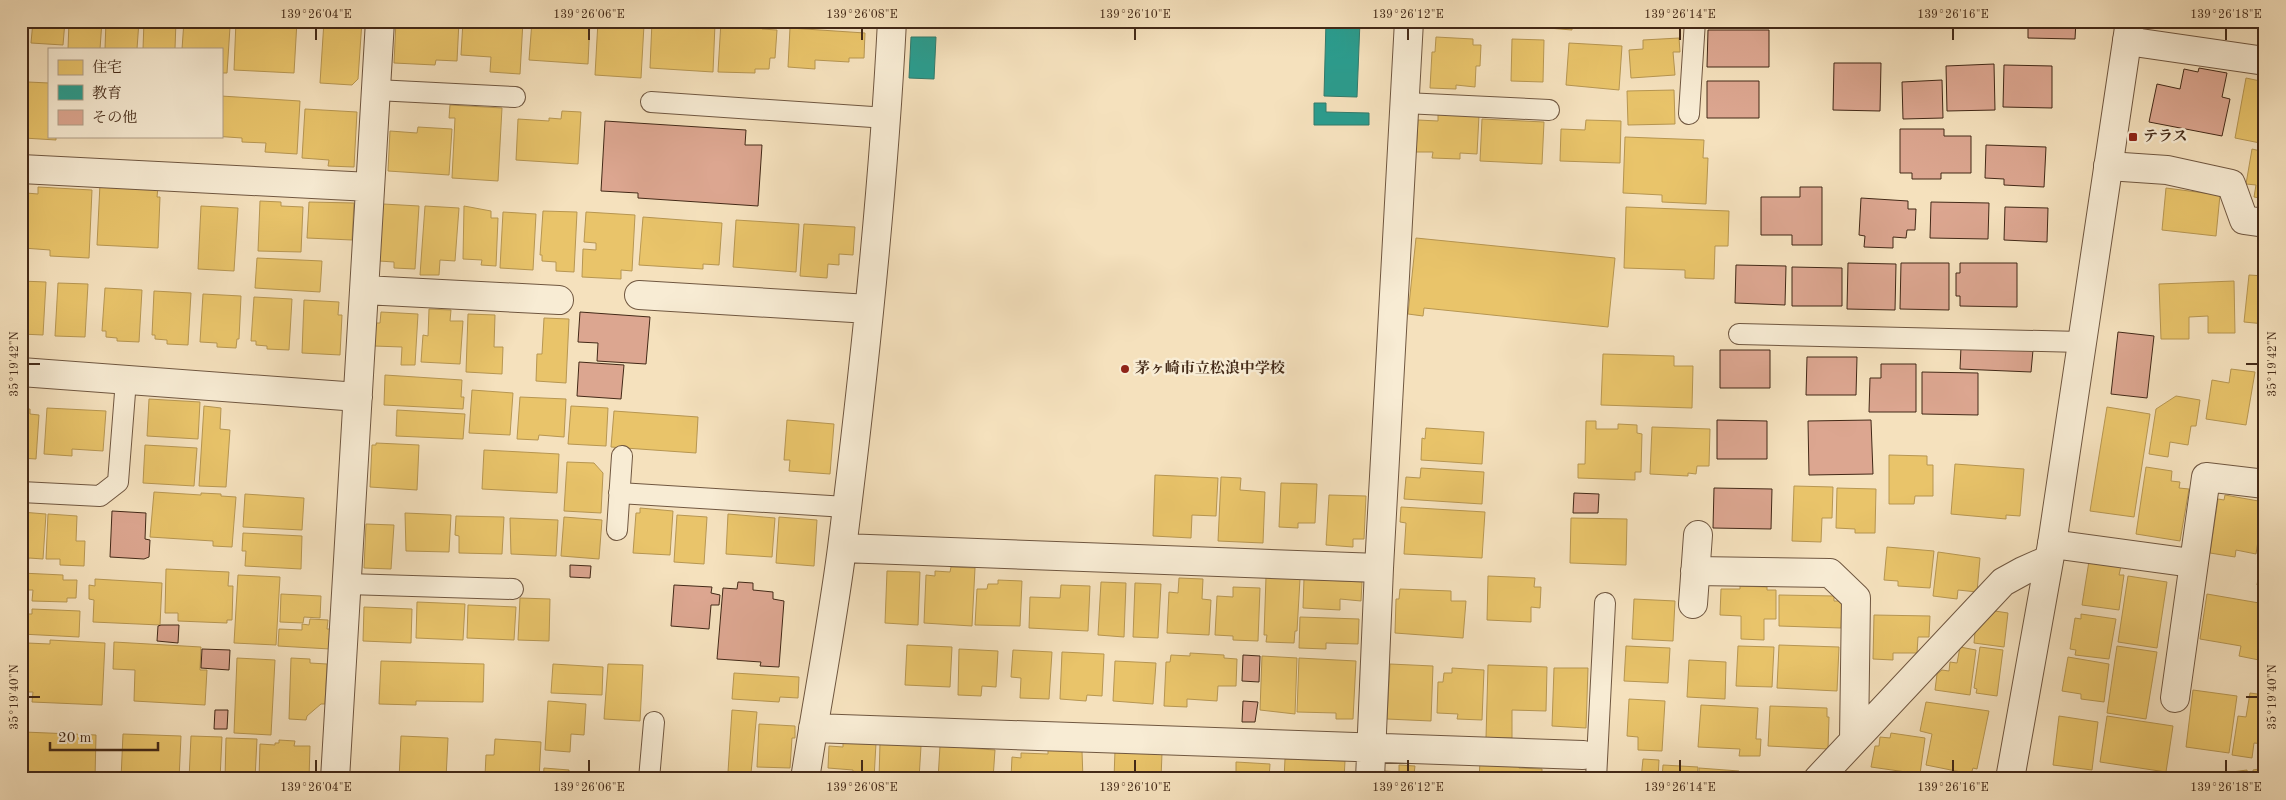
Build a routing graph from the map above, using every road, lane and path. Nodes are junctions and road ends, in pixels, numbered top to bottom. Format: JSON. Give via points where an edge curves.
{"nodes":[{"id":1,"x":380,"y":21,"type":"edge"},
{"id":2,"x":892,"y":21,"type":"edge"},
{"id":3,"x":1409,"y":21,"type":"edge"},
{"id":4,"x":1695,"y":21,"type":"edge"},
{"id":5,"x":2128,"y":31,"type":"edge"},
{"id":6,"x":2265,"y":61,"type":"edge"},
{"id":7,"x":376,"y":90,"type":"junction"},
{"id":8,"x":515,"y":97,"type":"dead end"},
{"id":9,"x":651,"y":102,"type":"dead end"},
{"id":10,"x":1405,"y":103,"type":"junction"},
{"id":11,"x":1549,"y":110,"type":"dead end"},
{"id":12,"x":1689,"y":114,"type":"dead end"},
{"id":13,"x":887,"y":118,"type":"junction"},
{"id":14,"x":2108,"y":166,"type":"junction"},
{"id":15,"x":21,"y":169,"type":"edge"},
{"id":16,"x":370,"y":187,"type":"junction"},
{"id":17,"x":2265,"y":224,"type":"edge"},
{"id":18,"x":364,"y":290,"type":"junction"},
{"id":19,"x":639,"y":295,"type":"dead end"},
{"id":20,"x":559,"y":300,"type":"dead end"},
{"id":21,"x":869,"y":309,"type":"junction"},
{"id":22,"x":1739,"y":334,"type":"dead end"},
{"id":23,"x":2082,"y":342,"type":"junction"},
{"id":24,"x":21,"y":372,"type":"edge"},
{"id":25,"x":126,"y":380,"type":"junction"},
{"id":26,"x":358,"y":397,"type":"junction"},
{"id":27,"x":622,"y":456,"type":"dead end"},
{"id":28,"x":2265,"y":484,"type":"edge"},
{"id":29,"x":21,"y":492,"type":"edge"},
{"id":30,"x":619,"y":493,"type":"junction"},
{"id":31,"x":846,"y":506,"type":"junction"},
{"id":32,"x":617,"y":530,"type":"dead end"},
{"id":33,"x":1698,"y":535,"type":"dead end"},
{"id":34,"x":842,"y":548,"type":"junction"},
{"id":35,"x":2050,"y":552,"type":"junction"},
{"id":36,"x":2192,"y":564,"type":"junction"},
{"id":37,"x":1379,"y":568,"type":"junction"},
{"id":38,"x":1695,"y":571,"type":"junction"},
{"id":39,"x":347,"y":584,"type":"junction"},
{"id":40,"x":513,"y":589,"type":"dead end"},
{"id":41,"x":1605,"y":603,"type":"dead end"},
{"id":42,"x":1693,"y":604,"type":"dead end"},
{"id":43,"x":2175,"y":698,"type":"dead end"},
{"id":44,"x":654,"y":722,"type":"dead end"},
{"id":45,"x":813,"y":728,"type":"junction"},
{"id":46,"x":1854,"y":740,"type":"junction"},
{"id":47,"x":1372,"y":747,"type":"junction"},
{"id":48,"x":1583,"y":755,"type":"dead end"},
{"id":49,"x":335,"y":779,"type":"edge"},
{"id":50,"x":650,"y":779,"type":"edge"},
{"id":51,"x":805,"y":779,"type":"edge"},
{"id":52,"x":1370,"y":779,"type":"edge"},
{"id":53,"x":1596,"y":779,"type":"edge"},
{"id":54,"x":1818,"y":779,"type":"edge"},
{"id":55,"x":2010,"y":779,"type":"edge"}],
"edges":[{"from":1,"to":7,"type":"street"},
{"from":2,"to":13,"type":"street"},
{"from":3,"to":10,"type":"street"},
{"from":4,"to":12,"type":"lane"},
{"from":5,"to":6,"type":"street"},
{"from":5,"to":14,"type":"street"},
{"from":7,"to":8,"type":"lane"},
{"from":7,"to":16,"type":"street"},
{"from":9,"to":13,"type":"lane"},
{"from":10,"to":11,"type":"lane"},
{"from":10,"to":37,"type":"street"},
{"from":13,"to":21,"type":"street"},
{"from":14,"to":17,"type":"street","via":[[2167,170],[2231,184],[2244,220]]},
{"from":14,"to":23,"type":"street"},
{"from":15,"to":16,"type":"street"},
{"from":16,"to":18,"type":"street"},
{"from":18,"to":20,"type":"street"},
{"from":18,"to":26,"type":"street"},
{"from":19,"to":21,"type":"street"},
{"from":21,"to":31,"type":"street"},
{"from":22,"to":23,"type":"lane"},
{"from":23,"to":35,"type":"street"},
{"from":24,"to":25,"type":"street"},
{"from":25,"to":26,"type":"street"},
{"from":25,"to":29,"type":"lane","via":[[118,482],[100,496]]},
{"from":26,"to":39,"type":"street"},
{"from":27,"to":30,"type":"lane"},
{"from":28,"to":36,"type":"street","via":[[2206,477]]},
{"from":30,"to":31,"type":"lane"},
{"from":30,"to":32,"type":"lane"},
{"from":31,"to":34,"type":"street"},
{"from":33,"to":38,"type":"street"},
{"from":34,"to":37,"type":"street"},
{"from":34,"to":45,"type":"street"},
{"from":35,"to":36,"type":"street"},
{"from":35,"to":46,"type":"street","via":[[2003,582]]},
{"from":35,"to":55,"type":"street"},
{"from":36,"to":43,"type":"street"},
{"from":37,"to":47,"type":"street"},
{"from":38,"to":42,"type":"street"},
{"from":38,"to":46,"type":"street","via":[[1830,573],[1856,598]]},
{"from":39,"to":40,"type":"lane"},
{"from":39,"to":49,"type":"street"},
{"from":41,"to":53,"type":"lane"},
{"from":44,"to":50,"type":"lane"},
{"from":45,"to":47,"type":"street"},
{"from":45,"to":51,"type":"street"},
{"from":46,"to":54,"type":"street"},
{"from":47,"to":48,"type":"street"},
{"from":47,"to":52,"type":"street"}]}
